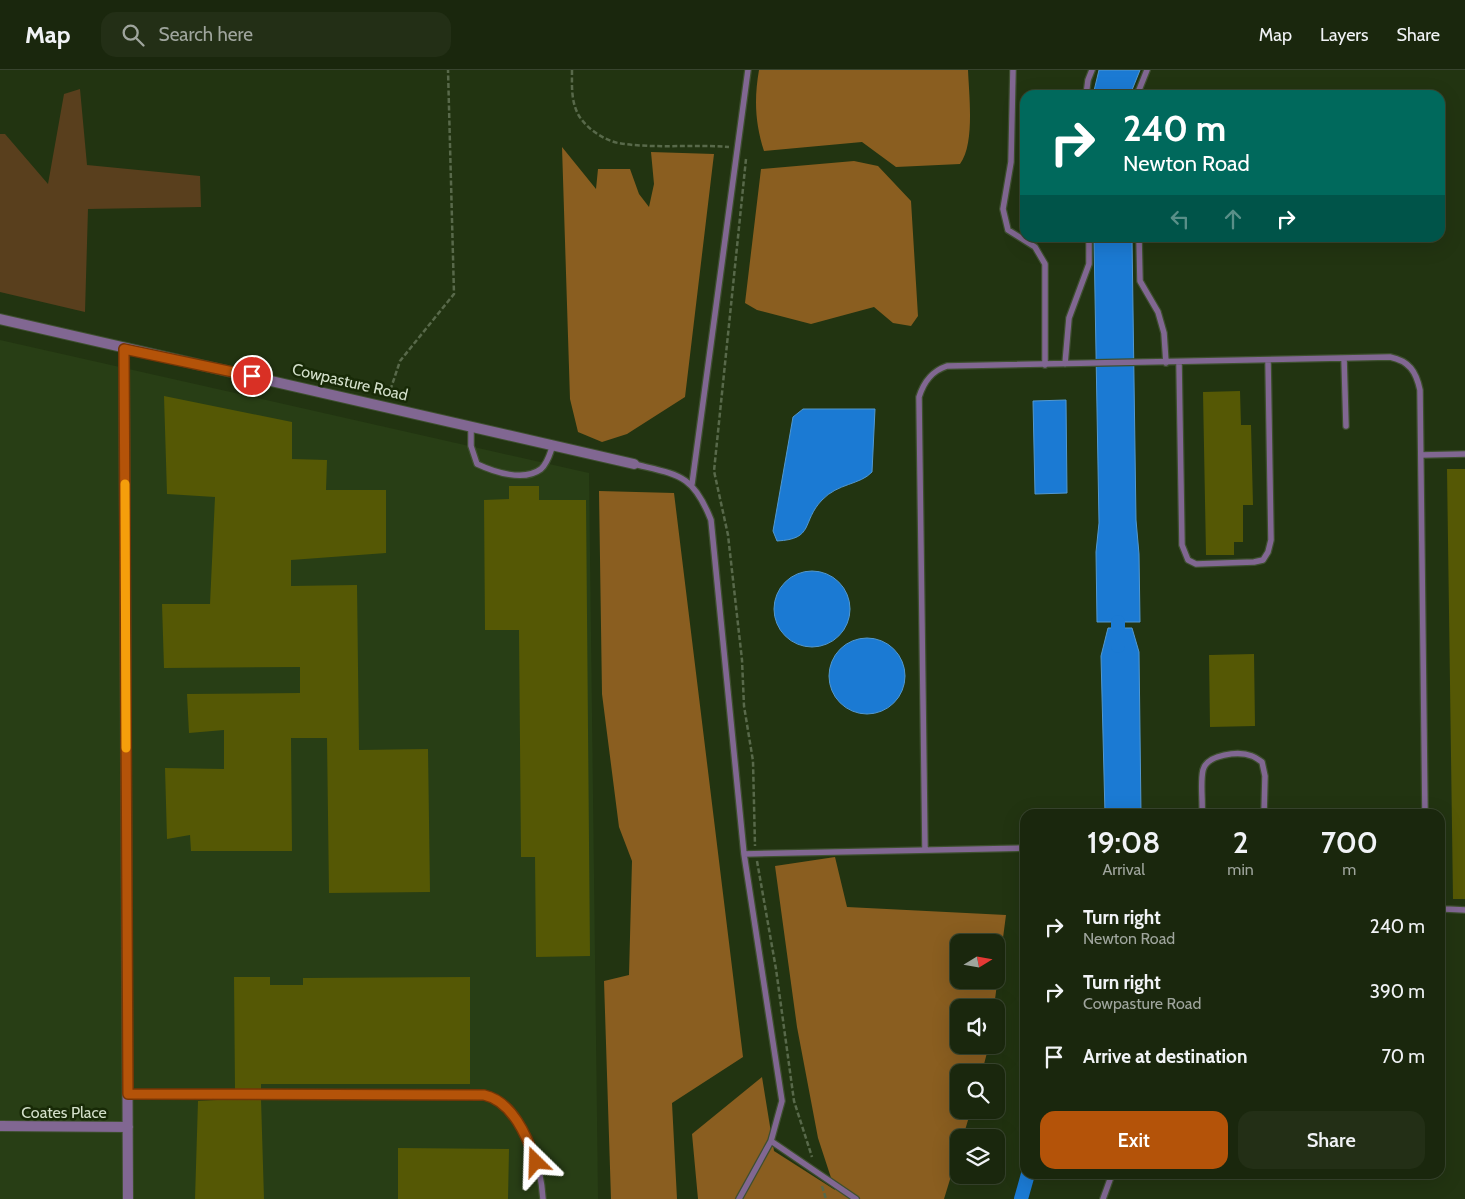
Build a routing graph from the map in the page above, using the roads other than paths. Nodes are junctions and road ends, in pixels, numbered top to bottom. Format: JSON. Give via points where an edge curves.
{"nodes":[{"id":1,"x":748,"y":70,"type":"edge"},
{"id":2,"x":1013,"y":70,"type":"edge"},
{"id":3,"x":1092,"y":70,"type":"edge"},
{"id":4,"x":1147,"y":70,"type":"edge"},
{"id":5,"x":1087,"y":90,"type":"edge"},
{"id":6,"x":1139,"y":90,"type":"edge"},
{"id":7,"x":1020,"y":238,"type":"edge"},
{"id":8,"x":1027,"y":242,"type":"edge"},
{"id":9,"x":1089,"y":242,"type":"edge"},
{"id":10,"x":1139,"y":242,"type":"edge"},
{"id":11,"x":0,"y":319,"type":"edge"},
{"id":12,"x":124,"y":349,"type":"junction"},
{"id":13,"x":1344,"y":358,"type":"junction"},
{"id":14,"x":1268,"y":360,"type":"junction"},
{"id":15,"x":1166,"y":362,"type":"junction"},
{"id":16,"x":1179,"y":362,"type":"junction"},
{"id":17,"x":1065,"y":364,"type":"junction"},
{"id":18,"x":1045,"y":365,"type":"junction"},
{"id":19,"x":472,"y":426,"type":"junction"},
{"id":20,"x":1346,"y":426,"type":"dead end"},
{"id":21,"x":553,"y":445,"type":"junction"},
{"id":22,"x":1465,"y":454,"type":"edge"},
{"id":23,"x":1421,"y":455,"type":"junction"},
{"id":24,"x":634,"y":464,"type":"joint"},
{"id":25,"x":692,"y":484,"type":"junction"},
{"id":26,"x":1202,"y":809,"type":"edge"},
{"id":27,"x":1264,"y":809,"type":"edge"},
{"id":28,"x":1425,"y":809,"type":"edge"},
{"id":29,"x":1020,"y":848,"type":"edge"},
{"id":30,"x":925,"y":849,"type":"junction"},
{"id":31,"x":744,"y":854,"type":"junction"},
{"id":32,"x":1445,"y":909,"type":"edge"},
{"id":33,"x":1465,"y":910,"type":"edge"},
{"id":34,"x":128,"y":1094,"type":"junction"},
{"id":35,"x":0,"y":1126,"type":"edge"},
{"id":36,"x":128,"y":1127,"type":"junction"},
{"id":37,"x":770,"y":1141,"type":"junction"},
{"id":38,"x":1110,"y":1179,"type":"edge"},
{"id":39,"x":128,"y":1199,"type":"edge"},
{"id":40,"x":543,"y":1199,"type":"edge"},
{"id":41,"x":739,"y":1199,"type":"edge"},
{"id":42,"x":856,"y":1199,"type":"edge"},
{"id":43,"x":1103,"y":1199,"type":"edge"}],
"edges":[{"from":1,"to":25,"type":"lane"},
{"from":2,"to":7,"type":"lane","via":[[1011,162],[1003,209],[1008,230]]},
{"from":3,"to":5,"type":"lane"},
{"from":4,"to":6,"type":"lane"},
{"from":8,"to":18,"type":"lane","via":[[1035,247],[1045,264]]},
{"from":9,"to":17,"type":"lane","via":[[1089,264],[1069,318]]},
{"from":10,"to":15,"type":"lane","via":[[1140,281],[1160,319]]},
{"from":11,"to":12,"type":"street","name":"Cowpasture Road"},
{"from":12,"to":19,"type":"street","name":"Cowpasture Road"},
{"from":12,"to":34,"type":"street"},
{"from":13,"to":14,"type":"lane"},
{"from":13,"to":20,"type":"lane"},
{"from":13,"to":23,"type":"lane","via":[[1390,357],[1413,369],[1420,390]]},
{"from":14,"to":16,"type":"lane"},
{"from":14,"to":16,"type":"lane","via":[[1268,552],[1263,560],[1254,562],[1196,564],[1188,560],[1182,545]]},
{"from":15,"to":16,"type":"lane"},
{"from":15,"to":17,"type":"lane"},
{"from":17,"to":18,"type":"lane"},
{"from":18,"to":30,"type":"lane","via":[[947,366],[936,370],[923,384],[919,397]]},
{"from":19,"to":21,"type":"street","name":"Cowpasture Road"},
{"from":19,"to":21,"type":"lane","via":[[471,446],[477,464],[494,472],[525,475],[541,470]]},
{"from":21,"to":24,"type":"street","name":"Cowpasture Road"},
{"from":22,"to":23,"type":"lane"},
{"from":23,"to":28,"type":"lane"},
{"from":24,"to":25,"type":"lane","via":[[669,472]]},
{"from":25,"to":31,"type":"lane","via":[[711,520]]},
{"from":26,"to":27,"type":"lane","via":[[1203,769],[1208,761],[1233,754],[1251,755],[1262,762]]},
{"from":29,"to":30,"type":"lane"},
{"from":30,"to":31,"type":"lane"},
{"from":31,"to":37,"type":"lane","via":[[782,1101]]},
{"from":32,"to":33,"type":"lane"},
{"from":34,"to":36,"type":"street"},
{"from":34,"to":40,"type":"lane","via":[[472,1094],[492,1097],[507,1108],[531,1146]]},
{"from":35,"to":36,"type":"street","name":"Coates Place"},
{"from":36,"to":39,"type":"street"},
{"from":37,"to":41,"type":"lane"},
{"from":37,"to":42,"type":"lane"},
{"from":38,"to":43,"type":"lane"}]}
